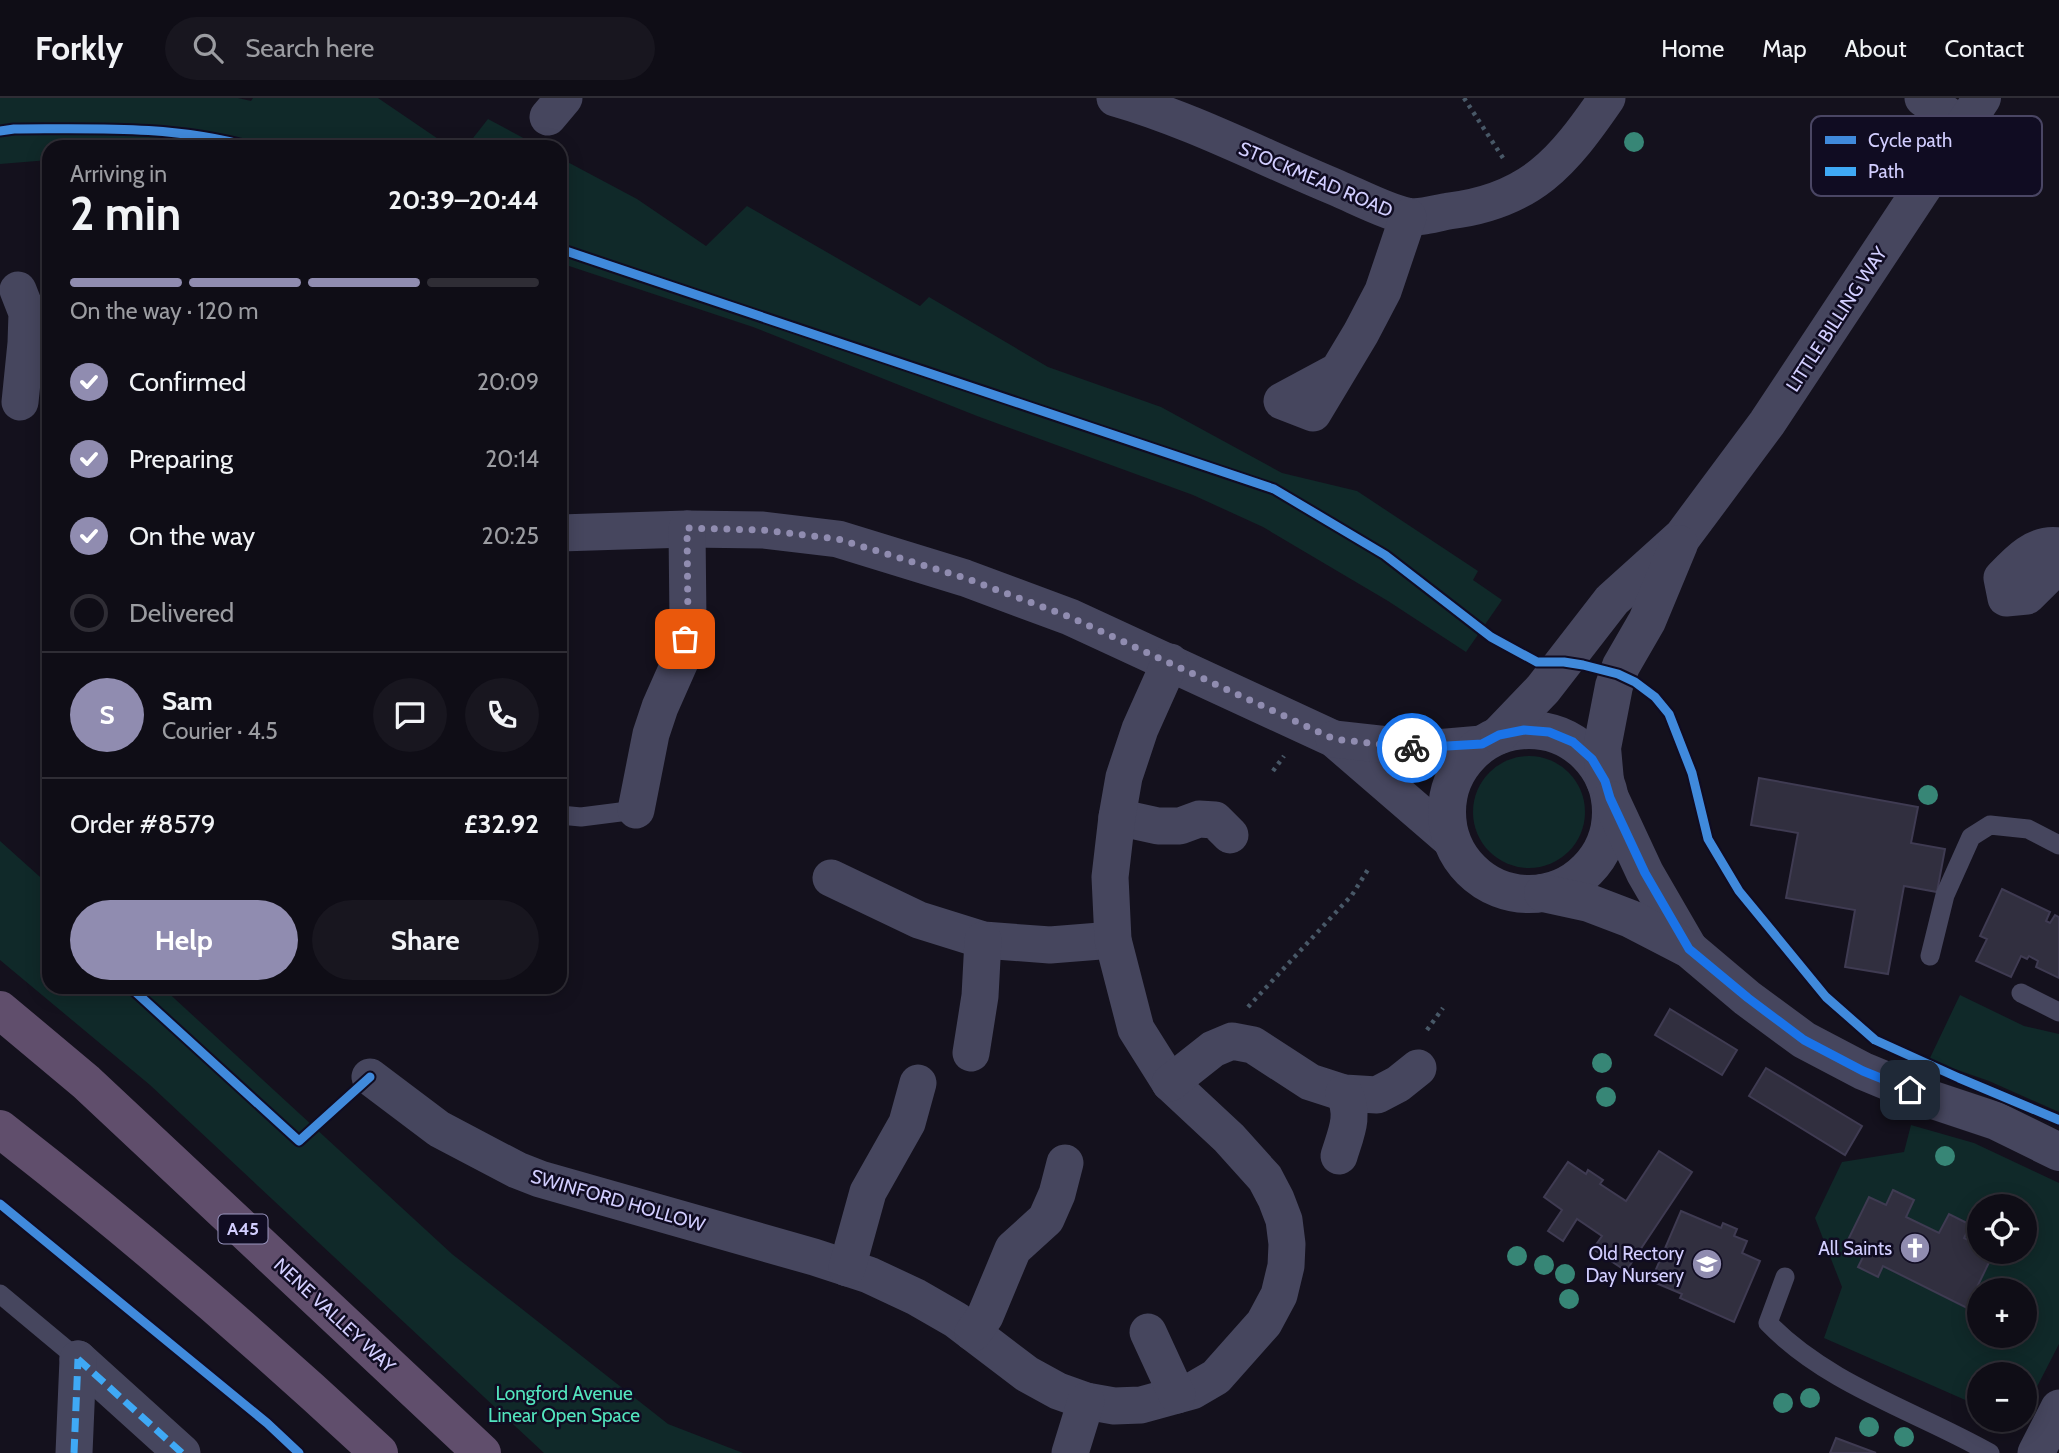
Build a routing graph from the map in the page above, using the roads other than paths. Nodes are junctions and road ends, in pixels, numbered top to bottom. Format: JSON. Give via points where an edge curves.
{"nodes":[{"id":1,"x":1115,"y":98,"type":"edge"},
{"id":2,"x":1607,"y":98,"type":"edge"},
{"id":3,"x":1923,"y":98,"type":"edge"},
{"id":4,"x":1973,"y":112,"type":"edge"},
{"id":5,"x":1918,"y":196,"type":"edge"},
{"id":6,"x":1408,"y":217,"type":"junction"},
{"id":7,"x":18,"y":290,"type":"dead end"},
{"id":8,"x":1336,"y":373,"type":"dead end"},
{"id":9,"x":23,"y":402,"type":"edge"},
{"id":10,"x":687,"y":528,"type":"junction"},
{"id":11,"x":567,"y":533,"type":"edge"},
{"id":12,"x":1683,"y":536,"type":"junction"},
{"id":13,"x":1170,"y":662,"type":"junction"},
{"id":14,"x":1334,"y":739,"type":"junction"},
{"id":15,"x":1491,"y":739,"type":"junction"},
{"id":16,"x":1608,"y":789,"type":"junction"},
{"id":17,"x":636,"y":810,"type":"joint"},
{"id":18,"x":567,"y":816,"type":"edge"},
{"id":19,"x":1116,"y":817,"type":"junction"},
{"id":20,"x":1230,"y":835,"type":"dead end"},
{"id":21,"x":1451,"y":840,"type":"junction"},
{"id":22,"x":2059,"y":845,"type":"edge"},
{"id":23,"x":831,"y":878,"type":"dead end"},
{"id":24,"x":1543,"y":893,"type":"junction"},
{"id":25,"x":983,"y":940,"type":"junction"},
{"id":26,"x":1113,"y":940,"type":"junction"},
{"id":27,"x":1689,"y":949,"type":"junction"},
{"id":28,"x":1930,"y":956,"type":"dead end"},
{"id":29,"x":2021,"y":993,"type":"dead end"},
{"id":30,"x":0,"y":1010,"type":"edge"},
{"id":31,"x":2059,"y":1012,"type":"edge"},
{"id":32,"x":971,"y":1053,"type":"dead end"},
{"id":33,"x":1418,"y":1068,"type":"dead end"},
{"id":34,"x":370,"y":1077,"type":"dead end"},
{"id":35,"x":918,"y":1083,"type":"dead end"},
{"id":36,"x":1170,"y":1083,"type":"junction"},
{"id":37,"x":1344,"y":1093,"type":"junction"},
{"id":38,"x":0,"y":1129,"type":"edge"},
{"id":39,"x":2059,"y":1152,"type":"edge"},
{"id":40,"x":1339,"y":1156,"type":"dead end"},
{"id":41,"x":1065,"y":1163,"type":"dead end"},
{"id":42,"x":847,"y":1268,"type":"junction"},
{"id":43,"x":1785,"y":1278,"type":"dead end"},
{"id":44,"x":0,"y":1294,"type":"edge"},
{"id":45,"x":1148,"y":1332,"type":"dead end"},
{"id":46,"x":974,"y":1333,"type":"junction"},
{"id":47,"x":78,"y":1359,"type":"junction"},
{"id":48,"x":1177,"y":1395,"type":"junction"},
{"id":49,"x":1086,"y":1401,"type":"junction"},
{"id":50,"x":2059,"y":1408,"type":"edge"},
{"id":51,"x":74,"y":1453,"type":"edge"},
{"id":52,"x":182,"y":1453,"type":"edge"},
{"id":53,"x":379,"y":1453,"type":"edge"},
{"id":54,"x":482,"y":1453,"type":"edge"},
{"id":55,"x":1070,"y":1453,"type":"edge"},
{"id":56,"x":1990,"y":1453,"type":"edge"},
{"id":57,"x":2036,"y":1453,"type":"edge"}],
"edges":[{"from":1,"to":6,"type":"street","name":"STOCKMEAD ROAD","via":[[1158,110]]},
{"from":2,"to":6,"type":"street","name":"STOCKMEAD ROAD","via":[[1551,170],[1522,189],[1462,210]]},
{"from":3,"to":4,"type":"street"},
{"from":5,"to":12,"type":"street","name":"LITTLE BILLING WAY","via":[[1767,424]]},
{"from":6,"to":8,"type":"street","via":[[1383,291]]},
{"from":7,"to":9,"type":"street","via":[[27,313]]},
{"from":10,"to":11,"type":"street"},
{"from":10,"to":13,"type":"street","via":[[763,530],[838,539],[1047,608]]},
{"from":10,"to":17,"type":"street","via":[[688,623],[683,655],[651,734]]},
{"from":12,"to":15,"type":"street","name":"LITTLE BILLING WAY","via":[[1612,600],[1543,689]]},
{"from":12,"to":16,"type":"street","name":"LITTLE BILLING WAY","via":[[1614,686],[1602,748]]},
{"from":13,"to":14,"type":"street"},
{"from":13,"to":19,"type":"street","name":"SWINFORD HOLLOW","via":[[1140,729]]},
{"from":14,"to":15,"type":"street","via":[[1424,749]]},
{"from":14,"to":21,"type":"street"},
{"from":15,"to":16,"type":"street","via":[[1524,730],[1549,732],[1573,742],[1592,759]]},
{"from":15,"to":21,"type":"street","name":"LITTLE BILLING WAY","via":[[1463,762],[1451,787],[1446,814]]},
{"from":16,"to":24,"type":"street","name":"LITTLE BILLING WAY","via":[[1611,824],[1603,848],[1588,869],[1568,885]]},
{"from":16,"to":27,"type":"street","via":[[1645,873]]},
{"from":17,"to":18,"type":"lane"},
{"from":19,"to":20,"type":"street","via":[[1158,827],[1215,820]]},
{"from":19,"to":26,"type":"street","name":"SWINFORD HOLLOW","via":[[1111,877]]},
{"from":21,"to":24,"type":"street","name":"LITTLE BILLING WAY","via":[[1478,877],[1521,894]]},
{"from":22,"to":28,"type":"lane","via":[[2028,829],[1990,825],[1971,837],[1945,895]]},
{"from":23,"to":25,"type":"street","via":[[919,920]]},
{"from":24,"to":27,"type":"street","via":[[1614,912]]},
{"from":25,"to":26,"type":"street","via":[[1050,945]]},
{"from":25,"to":32,"type":"street"},
{"from":26,"to":36,"type":"street","name":"SWINFORD HOLLOW","via":[[1136,1029]]},
{"from":27,"to":39,"type":"street","via":[[1816,1046],[1863,1071],[1996,1121]]},
{"from":29,"to":31,"type":"lane"},
{"from":30,"to":54,"type":"highway","name":"NENE VALLEY WAY","number":"A45","via":[[96,1091]]},
{"from":33,"to":37,"type":"street","via":[[1377,1095]]},
{"from":34,"to":42,"type":"street","name":"SWINFORD HOLLOW","via":[[439,1129],[517,1170]]},
{"from":35,"to":42,"type":"street","via":[[907,1123],[868,1192]]},
{"from":36,"to":37,"type":"street","via":[[1213,1049],[1231,1041],[1254,1045],[1310,1082]]},
{"from":36,"to":48,"type":"street","name":"SWINFORD HOLLOW","via":[[1265,1178],[1284,1220],[1287,1244],[1279,1295],[1264,1323],[1216,1377]]},
{"from":37,"to":40,"type":"street","via":[[1351,1107]]},
{"from":38,"to":53,"type":"highway","via":[[84,1194]]},
{"from":41,"to":46,"type":"street","via":[[1046,1219],[1013,1249]]},
{"from":42,"to":46,"type":"street","name":"SWINFORD HOLLOW","via":[[916,1297]]},
{"from":43,"to":56,"type":"lane","via":[[1768,1323],[1789,1345],[1818,1366]]},
{"from":44,"to":47,"type":"lane"},
{"from":45,"to":48,"type":"street"},
{"from":46,"to":49,"type":"street","name":"SWINFORD HOLLOW","via":[[1027,1374]]},
{"from":47,"to":51,"type":"street"},
{"from":47,"to":52,"type":"street"},
{"from":48,"to":49,"type":"street","name":"SWINFORD HOLLOW","via":[[1141,1405]]},
{"from":49,"to":55,"type":"street"},
{"from":50,"to":57,"type":"street"}]}
